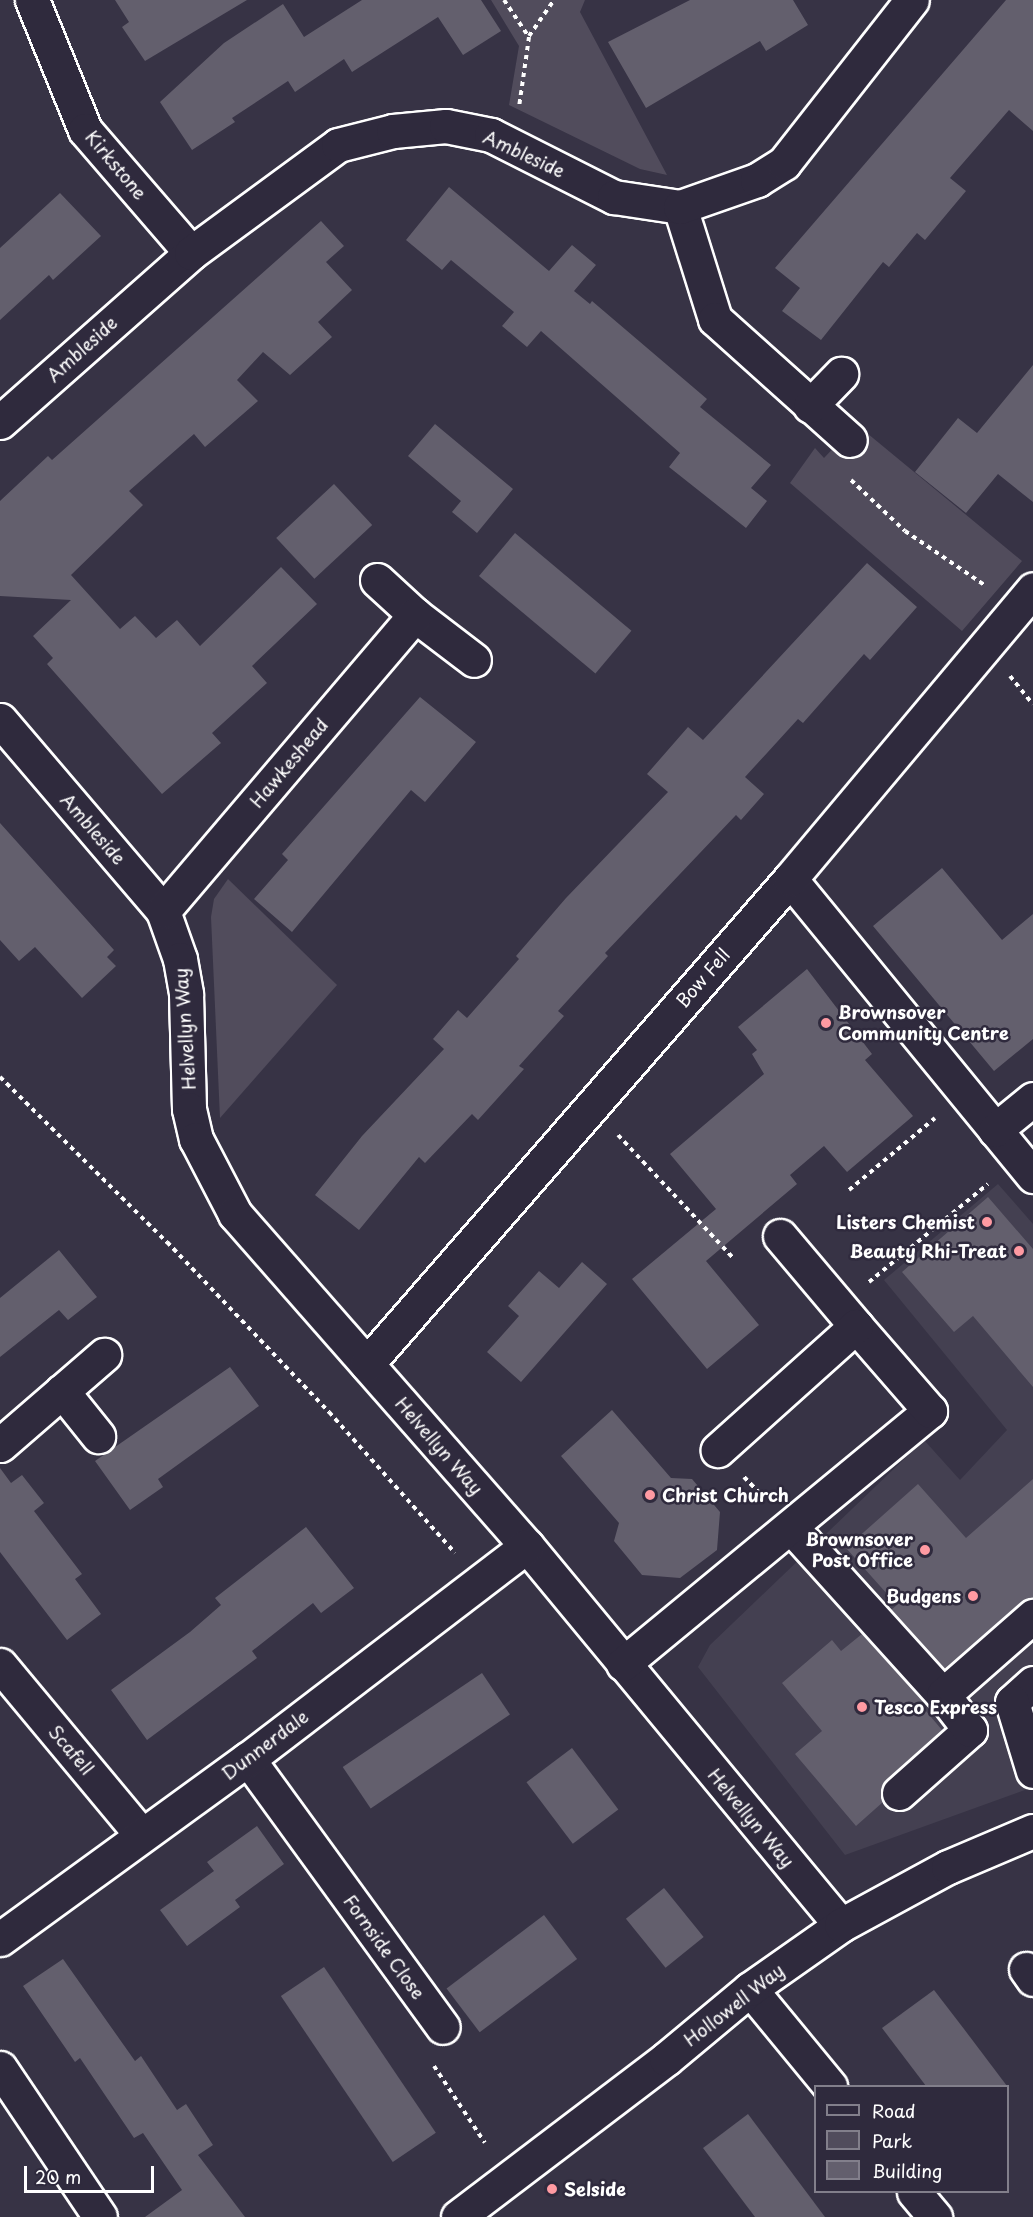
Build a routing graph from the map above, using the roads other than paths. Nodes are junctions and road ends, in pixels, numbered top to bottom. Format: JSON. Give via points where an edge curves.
{"nodes":[{"id":1,"x":32,"y":0,"type":"edge"},
{"id":2,"x":912,"y":0,"type":"edge"},
{"id":3,"x":680,"y":207,"type":"junction"},
{"id":4,"x":191,"y":252,"type":"junction"},
{"id":5,"x":841,"y":374,"type":"dead end"},
{"id":6,"x":810,"y":406,"type":"junction"},
{"id":7,"x":0,"y":422,"type":"edge"},
{"id":8,"x":850,"y":440,"type":"road end"},
{"id":9,"x":377,"y":580,"type":"dead end"},
{"id":10,"x":1025,"y":598,"type":"edge"},
{"id":11,"x":415,"y":615,"type":"junction"},
{"id":12,"x":474,"y":660,"type":"dead end"},
{"id":13,"x":0,"y":720,"type":"edge"},
{"id":14,"x":790,"y":879,"type":"junction"},
{"id":15,"x":163,"y":911,"type":"junction"},
{"id":16,"x":1033,"y":1099,"type":"edge"},
{"id":17,"x":995,"y":1130,"type":"junction"},
{"id":18,"x":1026,"y":1167,"type":"edge"},
{"id":19,"x":780,"y":1236,"type":"dead end"},
{"id":20,"x":848,"y":1317,"type":"junction"},
{"id":21,"x":104,"y":1355,"type":"dead end"},
{"id":22,"x":368,"y":1364,"type":"junction"},
{"id":23,"x":62,"y":1391,"type":"junction"},
{"id":24,"x":98,"y":1436,"type":"dead end"},
{"id":25,"x":0,"y":1445,"type":"edge"},
{"id":26,"x":718,"y":1450,"type":"road end"},
{"id":27,"x":791,"y":1527,"type":"junction"},
{"id":28,"x":527,"y":1546,"type":"junction"},
{"id":29,"x":1033,"y":1616,"type":"edge"},
{"id":30,"x":623,"y":1664,"type":"junction"},
{"id":31,"x":0,"y":1665,"type":"edge"},
{"id":32,"x":1033,"y":1683,"type":"edge"},
{"id":33,"x":943,"y":1695,"type":"junction"},
{"id":34,"x":248,"y":1759,"type":"junction"},
{"id":35,"x":1033,"y":1771,"type":"edge"},
{"id":36,"x":899,"y":1793,"type":"dead end"},
{"id":37,"x":1033,"y":1831,"type":"edge"},
{"id":38,"x":141,"y":1834,"type":"junction"},
{"id":39,"x":841,"y":1925,"type":"junction"},
{"id":40,"x":0,"y":1939,"type":"edge"},
{"id":41,"x":750,"y":1989,"type":"junction"},
{"id":42,"x":443,"y":2027,"type":"road end"},
{"id":43,"x":0,"y":2068,"type":"edge"},
{"id":44,"x":829,"y":2085,"type":"edge"},
{"id":45,"x":915,"y":2193,"type":"edge"},
{"id":46,"x":100,"y":2217,"type":"edge"},
{"id":47,"x":458,"y":2217,"type":"edge"},
{"id":48,"x":935,"y":2217,"type":"edge"}],
"edges":[{"from":1,"to":4,"type":"street","name":"Kirkstone","via":[[84,130]]},
{"from":2,"to":3,"type":"street","name":"Ambleside","via":[[784,163],[757,180]]},
{"from":3,"to":4,"type":"street","name":"Ambleside","via":[[614,197],[491,135],[446,126],[393,131],[338,145]]},
{"from":3,"to":6,"type":"street","via":[[714,319]]},
{"from":4,"to":7,"type":"street","name":"Ambleside"},
{"from":5,"to":6,"type":"street"},
{"from":6,"to":8,"type":"street"},
{"from":9,"to":11,"type":"street"},
{"from":10,"to":14,"type":"street","name":"Bow Fell"},
{"from":11,"to":12,"type":"street"},
{"from":11,"to":15,"type":"street","name":"Hawkeshead"},
{"from":13,"to":15,"type":"street","name":"Ambleside"},
{"from":14,"to":17,"type":"street"},
{"from":14,"to":22,"type":"street","name":"Bow Fell"},
{"from":15,"to":22,"type":"street","name":"Helvellyn Way","via":[[182,971],[189,1109],[200,1148],[235,1214]]},
{"from":16,"to":17,"type":"street"},
{"from":17,"to":18,"type":"street"},
{"from":19,"to":20,"type":"street"},
{"from":20,"to":26,"type":"street"},
{"from":20,"to":27,"type":"street","via":[[930,1411]]},
{"from":21,"to":23,"type":"street"},
{"from":22,"to":28,"type":"street","name":"Helvellyn Way"},
{"from":23,"to":24,"type":"street"},
{"from":23,"to":25,"type":"street"},
{"from":27,"to":30,"type":"street"},
{"from":27,"to":33,"type":"street"},
{"from":28,"to":30,"type":"street","name":"Helvellyn Way"},
{"from":28,"to":34,"type":"street","name":"Dunnerdale"},
{"from":29,"to":33,"type":"street"},
{"from":30,"to":39,"type":"street","name":"Helvellyn Way"},
{"from":31,"to":38,"type":"street","name":"Scafell"},
{"from":32,"to":35,"type":"street","via":[[1012,1702]]},
{"from":33,"to":36,"type":"street","via":[[970,1730]]},
{"from":34,"to":38,"type":"street","name":"Dunnerdale"},
{"from":34,"to":42,"type":"street","name":"Fornside Close"},
{"from":37,"to":39,"type":"street","name":"Hollowell Way","via":[[948,1867]]},
{"from":38,"to":40,"type":"street","name":"Dunnerdale"},
{"from":39,"to":41,"type":"street","name":"Hollowell Way"},
{"from":41,"to":44,"type":"street"},
{"from":41,"to":47,"type":"street","name":"Hollowell Way","via":[[666,2059]]},
{"from":43,"to":46,"type":"street"},
{"from":45,"to":48,"type":"street"}]}
